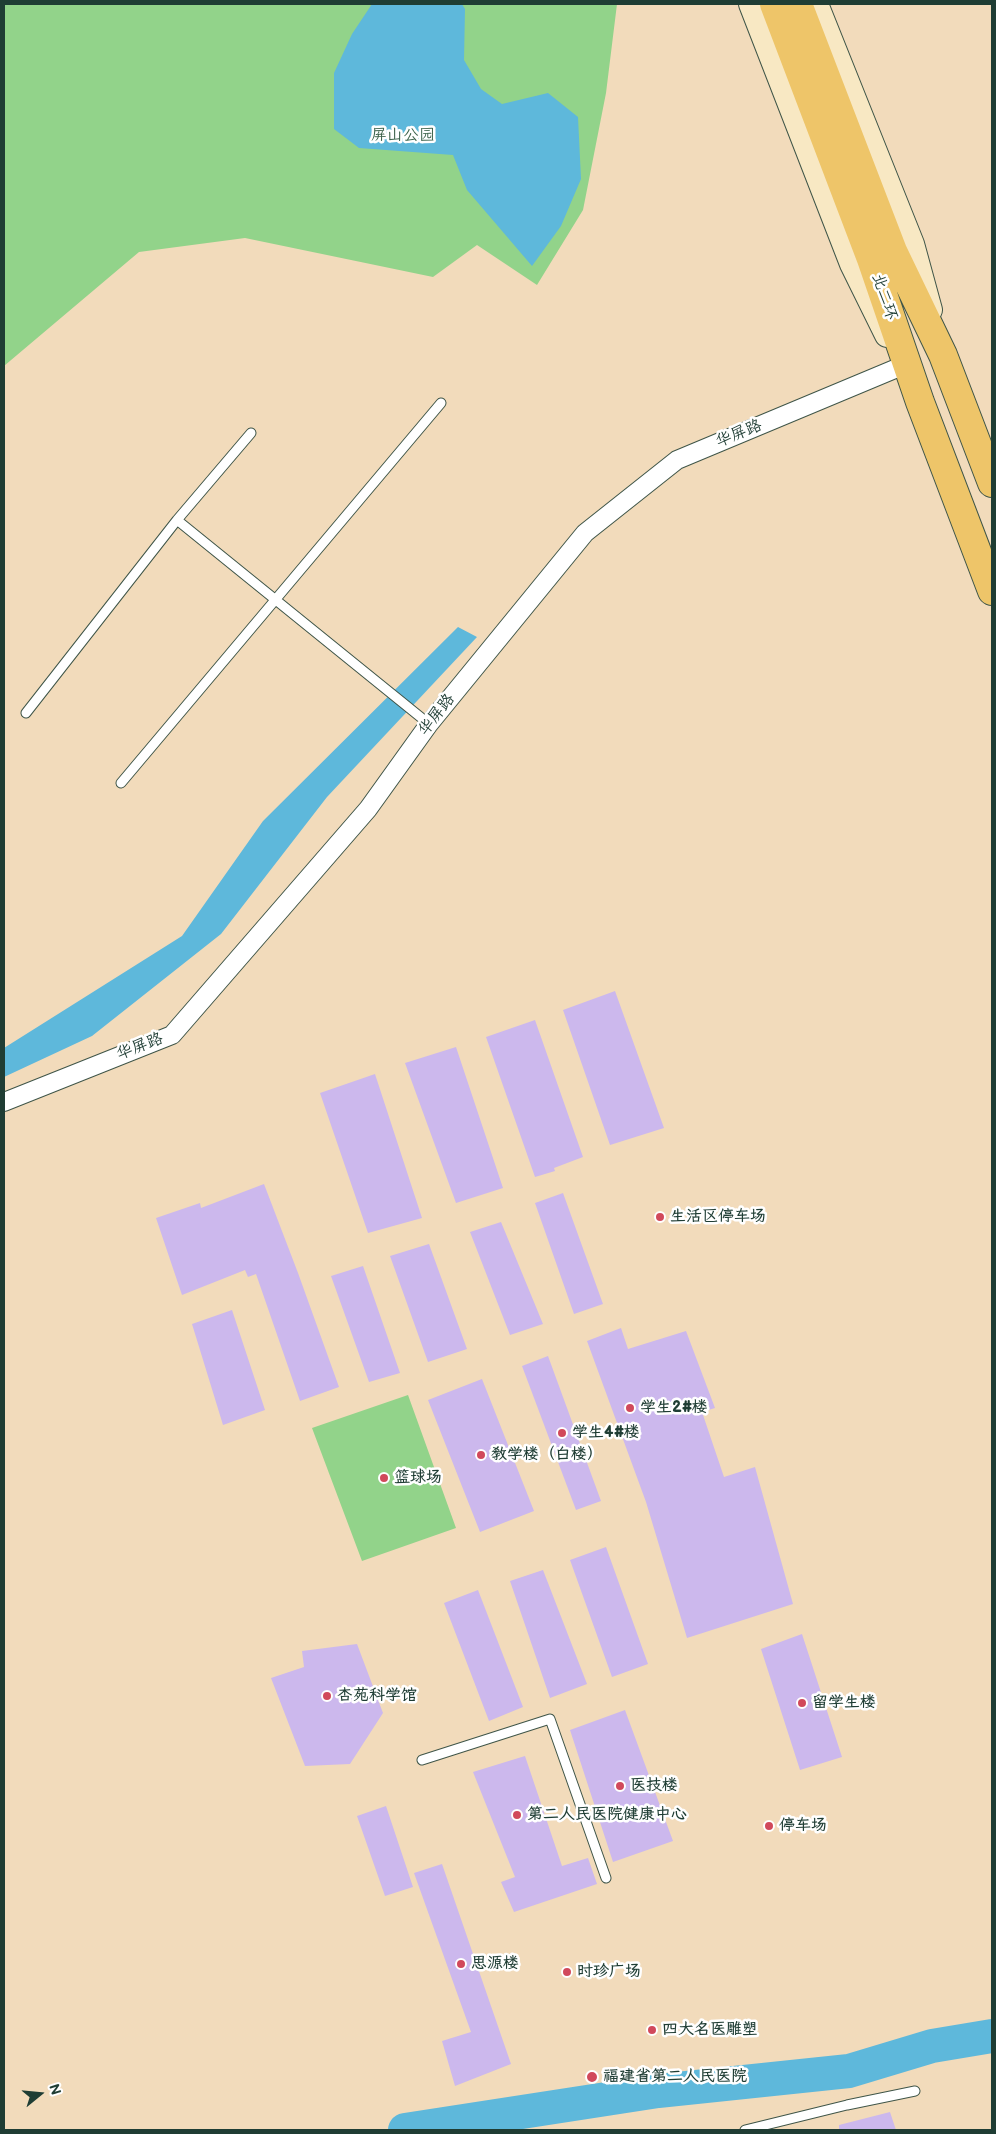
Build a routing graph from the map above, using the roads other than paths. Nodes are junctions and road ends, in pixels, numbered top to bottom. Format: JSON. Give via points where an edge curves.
{"nodes":[{"id":1,"x":751,"y":4,"type":"edge"},
{"id":2,"x":774,"y":4,"type":"edge"},
{"id":3,"x":798,"y":4,"type":"edge"},
{"id":4,"x":816,"y":4,"type":"edge"},
{"id":5,"x":882,"y":255,"type":"junction"},
{"id":6,"x":943,"y":355,"type":"junction"},
{"id":7,"x":902,"y":366,"type":"junction"},
{"id":8,"x":920,"y":402,"type":"junction"},
{"id":9,"x":441,"y":403,"type":"dead end"},
{"id":10,"x":251,"y":433,"type":"dead end"},
{"id":11,"x":992,"y":483,"type":"edge"},
{"id":12,"x":177,"y":520,"type":"junction"},
{"id":13,"x":992,"y":591,"type":"edge"},
{"id":14,"x":275,"y":600,"type":"junction"},
{"id":15,"x":26,"y":713,"type":"dead end"},
{"id":16,"x":429,"y":724,"type":"junction"},
{"id":17,"x":121,"y":783,"type":"dead end"},
{"id":18,"x":4,"y":1102,"type":"edge"},
{"id":19,"x":422,"y":1760,"type":"dead end"},
{"id":20,"x":606,"y":1878,"type":"dead end"},
{"id":21,"x":915,"y":2091,"type":"dead end"},
{"id":22,"x":745,"y":2130,"type":"edge"}],
"edges":[{"from":1,"to":7,"type":"main road","via":[[852,264]]},
{"from":2,"to":5,"type":"highway","name":"北二环"},
{"from":3,"to":5,"type":"highway","name":"北二环"},
{"from":4,"to":6,"type":"main road","via":[[912,244]]},
{"from":5,"to":6,"type":"highway","name":"北二环"},
{"from":5,"to":8,"type":"highway","name":"北二环"},
{"from":6,"to":11,"type":"highway","name":"北二环"},
{"from":7,"to":8,"type":"main road"},
{"from":7,"to":16,"type":"street","name":"华屏路","via":[[677,460],[585,533]]},
{"from":8,"to":13,"type":"highway","name":"北二环"},
{"from":9,"to":14,"type":"lane"},
{"from":10,"to":12,"type":"lane"},
{"from":12,"to":14,"type":"lane"},
{"from":12,"to":15,"type":"lane"},
{"from":14,"to":16,"type":"lane"},
{"from":14,"to":17,"type":"lane"},
{"from":16,"to":18,"type":"street","name":"华屏路","via":[[368,809],[172,1035]]},
{"from":19,"to":20,"type":"lane","via":[[550,1719]]},
{"from":21,"to":22,"type":"lane"}]}
